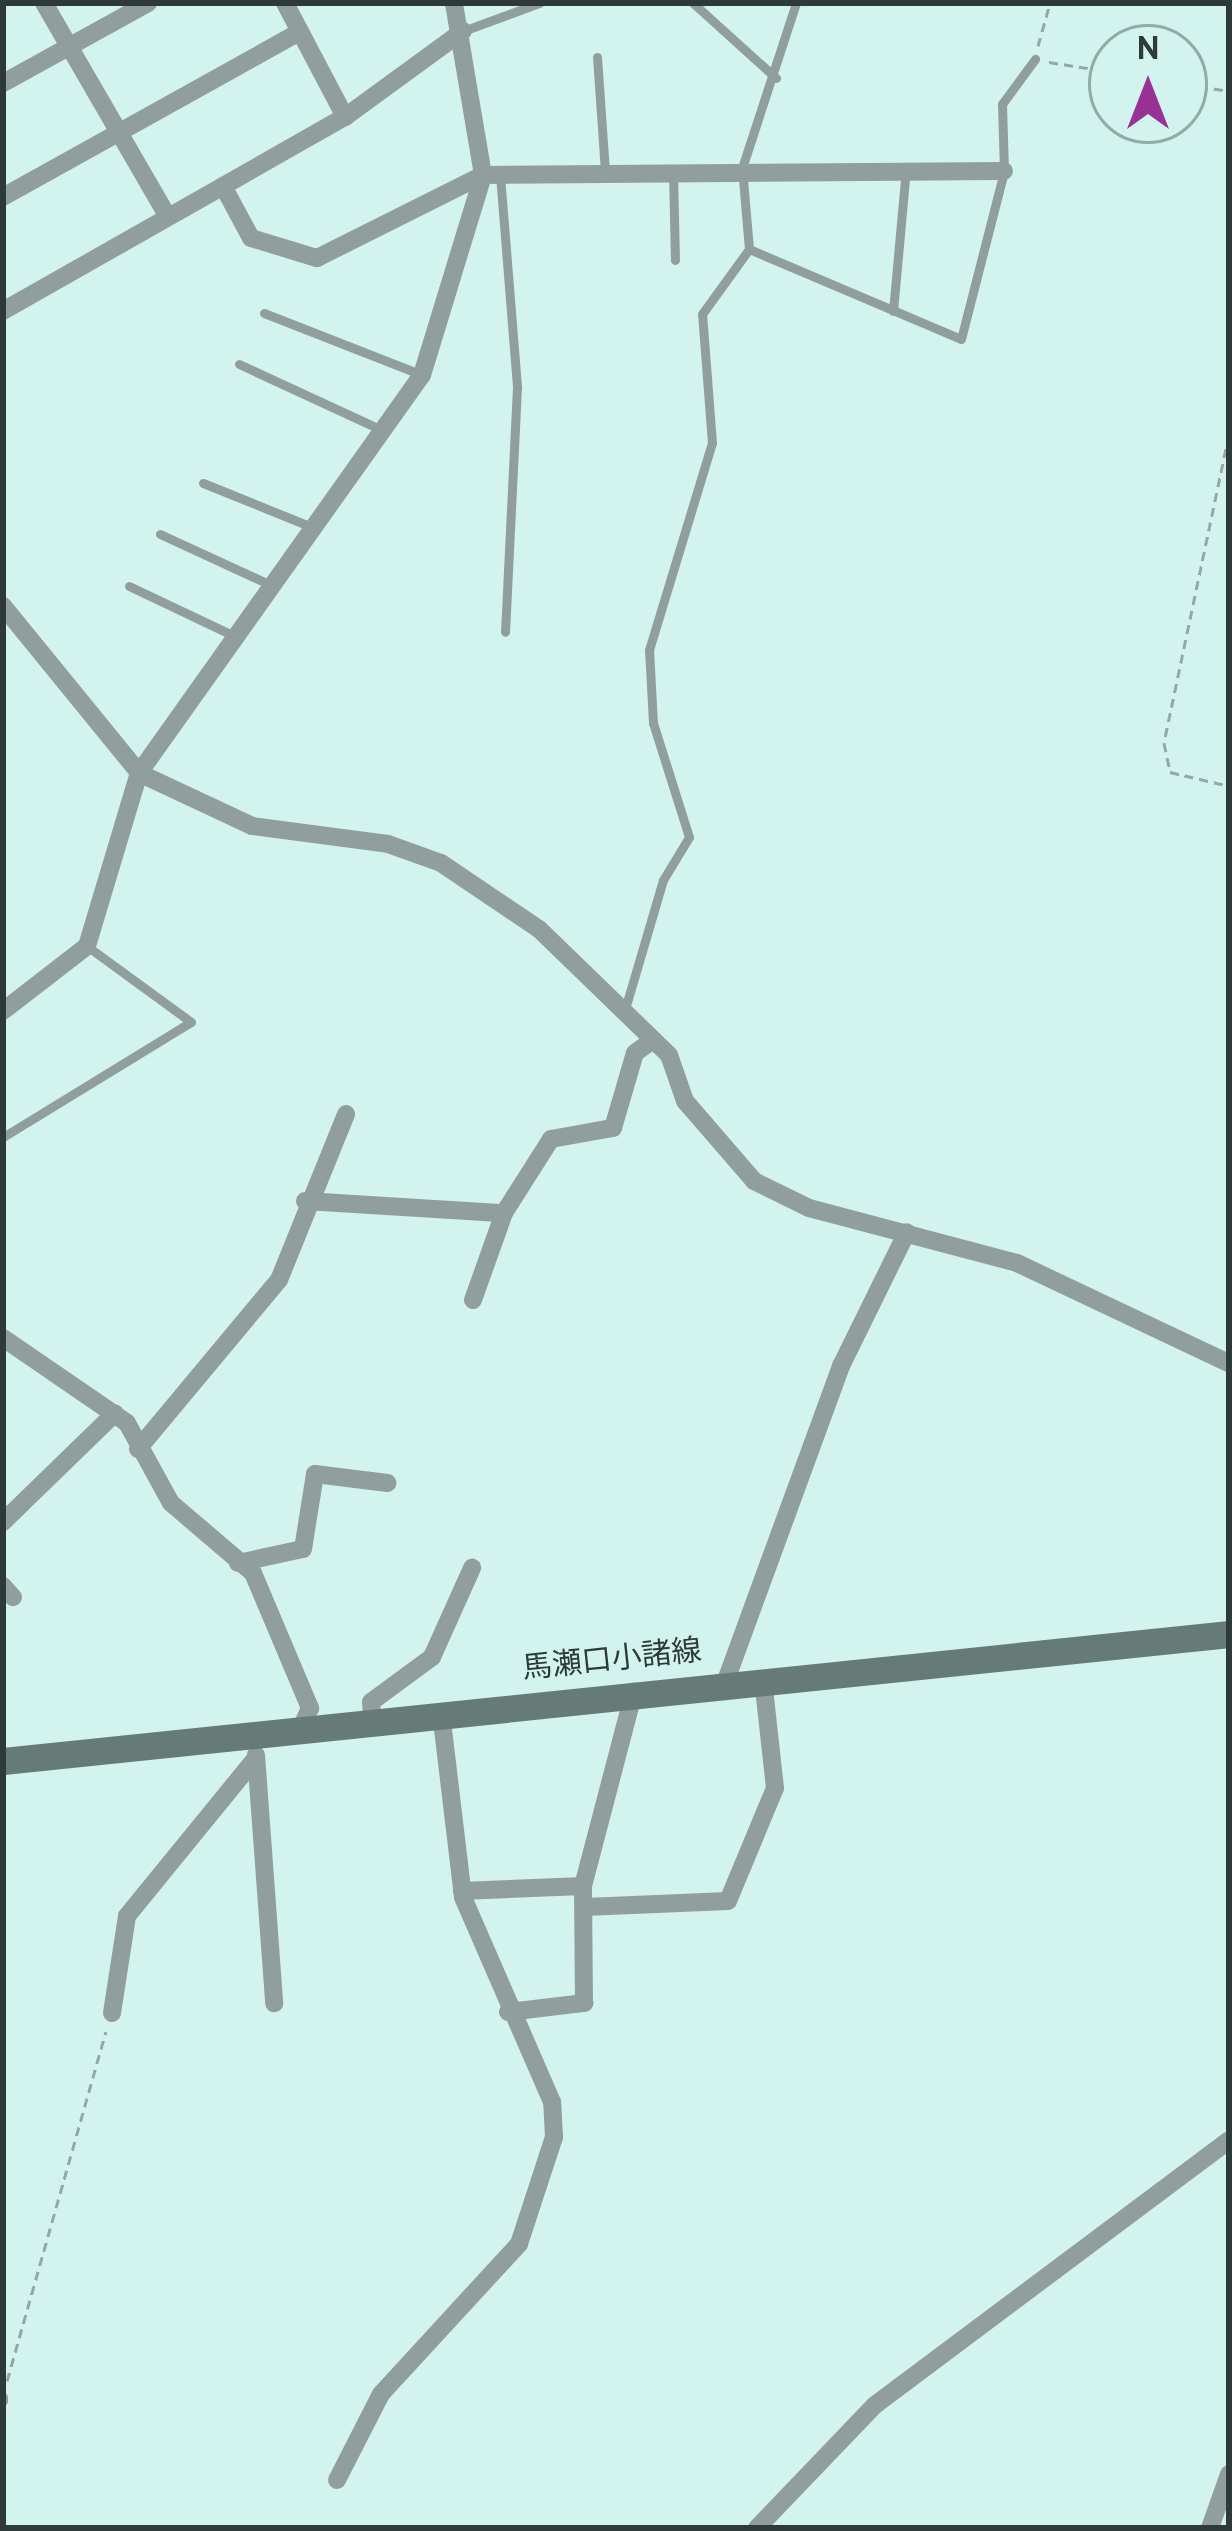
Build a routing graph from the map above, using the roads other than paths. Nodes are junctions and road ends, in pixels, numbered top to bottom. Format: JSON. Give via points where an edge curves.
{"nodes":[{"id":1,"x":44,"y":3,"type":"edge"},
{"id":2,"x":148,"y":3,"type":"edge"},
{"id":3,"x":285,"y":3,"type":"edge"},
{"id":4,"x":454,"y":3,"type":"edge"},
{"id":5,"x":539,"y":3,"type":"edge"},
{"id":6,"x":693,"y":3,"type":"edge"},
{"id":7,"x":796,"y":3,"type":"edge"},
{"id":8,"x":463,"y":31,"type":"junction"},
{"id":9,"x":300,"y":32,"type":"junction"},
{"id":10,"x":70,"y":48,"type":"junction"},
{"id":11,"x":597,"y":57,"type":"dead end"},
{"id":12,"x":1035,"y":59,"type":"road end"},
{"id":13,"x":776,"y":78,"type":"junction"},
{"id":14,"x":3,"y":83,"type":"edge"},
{"id":15,"x":345,"y":117,"type":"junction"},
{"id":16,"x":120,"y":136,"type":"junction"},
{"id":17,"x":672,"y":168,"type":"junction"},
{"id":18,"x":742,"y":168,"type":"junction"},
{"id":19,"x":905,"y":169,"type":"junction"},
{"id":20,"x":605,"y":171,"type":"junction"},
{"id":21,"x":1004,"y":171,"type":"junction"},
{"id":22,"x":491,"y":175,"type":"junction"},
{"id":23,"x":223,"y":186,"type":"junction"},
{"id":24,"x":3,"y":197,"type":"edge"},
{"id":25,"x":168,"y":217,"type":"junction"},
{"id":26,"x":749,"y":250,"type":"junction"},
{"id":27,"x":674,"y":260,"type":"dead end"},
{"id":28,"x":3,"y":311,"type":"edge"},
{"id":29,"x":893,"y":311,"type":"junction"},
{"id":30,"x":264,"y":313,"type":"dead end"},
{"id":31,"x":238,"y":364,"type":"dead end"},
{"id":32,"x":422,"y":375,"type":"junction"},
{"id":33,"x":387,"y":433,"type":"junction"},
{"id":34,"x":203,"y":483,"type":"dead end"},
{"id":35,"x":317,"y":530,"type":"junction"},
{"id":36,"x":160,"y":534,"type":"dead end"},
{"id":37,"x":271,"y":585,"type":"junction"},
{"id":38,"x":129,"y":586,"type":"dead end"},
{"id":39,"x":3,"y":606,"type":"edge"},
{"id":40,"x":505,"y":632,"type":"dead end"},
{"id":41,"x":232,"y":635,"type":"junction"},
{"id":42,"x":139,"y":773,"type":"junction"},
{"id":43,"x":87,"y":946,"type":"junction"},
{"id":44,"x":625,"y":1009,"type":"junction"},
{"id":45,"x":3,"y":1011,"type":"edge"},
{"id":46,"x":653,"y":1040,"type":"junction"},
{"id":47,"x":346,"y":1114,"type":"dead end"},
{"id":48,"x":3,"y":1137,"type":"edge"},
{"id":49,"x":305,"y":1201,"type":"junction"},
{"id":50,"x":504,"y":1213,"type":"junction"},
{"id":51,"x":907,"y":1232,"type":"junction"},
{"id":52,"x":473,"y":1300,"type":"dead end"},
{"id":53,"x":3,"y":1338,"type":"edge"},
{"id":54,"x":1229,"y":1363,"type":"edge"},
{"id":55,"x":116,"y":1413,"type":"junction"},
{"id":56,"x":138,"y":1448,"type":"junction"},
{"id":57,"x":387,"y":1483,"type":"dead end"},
{"id":58,"x":3,"y":1522,"type":"edge"},
{"id":59,"x":238,"y":1563,"type":"junction"},
{"id":60,"x":472,"y":1568,"type":"dead end"},
{"id":61,"x":1229,"y":1634,"type":"edge"},
{"id":62,"x":763,"y":1679,"type":"junction"},
{"id":63,"x":725,"y":1683,"type":"junction"},
{"id":64,"x":634,"y":1692,"type":"junction"},
{"id":65,"x":441,"y":1712,"type":"junction"},
{"id":66,"x":372,"y":1719,"type":"junction"},
{"id":67,"x":302,"y":1726,"type":"junction"},
{"id":68,"x":255,"y":1745,"type":"junction"},
{"id":69,"x":3,"y":1761,"type":"edge"},
{"id":70,"x":583,"y":1886,"type":"junction"},
{"id":71,"x":461,"y":1891,"type":"junction"},
{"id":72,"x":585,"y":1907,"type":"junction"},
{"id":73,"x":274,"y":2003,"type":"dead end"},
{"id":74,"x":508,"y":2012,"type":"junction"},
{"id":75,"x":112,"y":2013,"type":"road end"},
{"id":76,"x":1229,"y":2140,"type":"edge"},
{"id":77,"x":1229,"y":2474,"type":"edge"},
{"id":78,"x":337,"y":2480,"type":"dead end"},
{"id":79,"x":757,"y":2528,"type":"edge"},
{"id":80,"x":1210,"y":2528,"type":"edge"}],
"edges":[{"from":1,"to":10,"type":"street"},
{"from":2,"to":10,"type":"street"},
{"from":3,"to":9,"type":"street"},
{"from":4,"to":8,"type":"street"},
{"from":5,"to":8,"type":"lane"},
{"from":6,"to":13,"type":"lane"},
{"from":7,"to":13,"type":"lane"},
{"from":8,"to":15,"type":"street"},
{"from":8,"to":22,"type":"street"},
{"from":9,"to":15,"type":"street"},
{"from":9,"to":16,"type":"street"},
{"from":10,"to":14,"type":"street"},
{"from":10,"to":16,"type":"street"},
{"from":11,"to":20,"type":"lane"},
{"from":12,"to":21,"type":"lane","via":[[1002,104]]},
{"from":13,"to":18,"type":"lane"},
{"from":15,"to":23,"type":"street"},
{"from":16,"to":24,"type":"street"},
{"from":16,"to":25,"type":"street"},
{"from":17,"to":18,"type":"street"},
{"from":17,"to":20,"type":"street"},
{"from":17,"to":27,"type":"lane"},
{"from":18,"to":19,"type":"street"},
{"from":18,"to":26,"type":"lane"},
{"from":19,"to":21,"type":"street"},
{"from":19,"to":29,"type":"lane"},
{"from":20,"to":22,"type":"street"},
{"from":21,"to":29,"type":"lane","via":[[962,339]]},
{"from":22,"to":23,"type":"street","via":[[317,257],[251,238]]},
{"from":22,"to":32,"type":"street"},
{"from":22,"to":40,"type":"lane","via":[[517,387]]},
{"from":23,"to":25,"type":"street"},
{"from":25,"to":28,"type":"street"},
{"from":26,"to":29,"type":"lane"},
{"from":26,"to":44,"type":"lane","via":[[702,314],[712,443],[649,650],[652,724],[689,837],[663,880]]},
{"from":30,"to":32,"type":"lane"},
{"from":31,"to":33,"type":"lane"},
{"from":32,"to":33,"type":"street"},
{"from":33,"to":35,"type":"street"},
{"from":34,"to":35,"type":"lane"},
{"from":35,"to":37,"type":"street"},
{"from":36,"to":37,"type":"lane"},
{"from":37,"to":41,"type":"street"},
{"from":38,"to":41,"type":"lane"},
{"from":39,"to":42,"type":"street"},
{"from":41,"to":42,"type":"street"},
{"from":42,"to":43,"type":"street"},
{"from":42,"to":44,"type":"street","via":[[252,826],[388,844],[441,863],[538,929]]},
{"from":43,"to":45,"type":"street"},
{"from":43,"to":48,"type":"lane","via":[[191,1022]]},
{"from":44,"to":46,"type":"street"},
{"from":46,"to":50,"type":"street","via":[[635,1053],[613,1128],[551,1139]]},
{"from":46,"to":51,"type":"street","via":[[698,1120],[754,1181]]},
{"from":47,"to":49,"type":"street"},
{"from":49,"to":50,"type":"street"},
{"from":49,"to":56,"type":"street","via":[[280,1280]]},
{"from":50,"to":52,"type":"street"},
{"from":51,"to":54,"type":"street","via":[[1017,1263]]},
{"from":51,"to":63,"type":"street","via":[[841,1366]]},
{"from":53,"to":55,"type":"street"},
{"from":55,"to":56,"type":"street"},
{"from":55,"to":58,"type":"street"},
{"from":56,"to":59,"type":"street","via":[[171,1503]]},
{"from":57,"to":59,"type":"street","via":[[315,1474],[303,1549]]},
{"from":59,"to":67,"type":"street","via":[[285,1637],[310,1708]]},
{"from":60,"to":66,"type":"street","via":[[432,1657],[370,1702]]},
{"from":61,"to":62,"type":"main road","name":"馬瀬口小諸線"},
{"from":62,"to":63,"type":"main road","name":"馬瀬口小諸線"},
{"from":62,"to":72,"type":"street","via":[[775,1788],[728,1901]]},
{"from":63,"to":64,"type":"main road","name":"馬瀬口小諸線"},
{"from":64,"to":65,"type":"main road","name":"馬瀬口小諸線"},
{"from":64,"to":70,"type":"street"},
{"from":65,"to":66,"type":"main road","name":"馬瀬口小諸線"},
{"from":65,"to":71,"type":"street"},
{"from":66,"to":67,"type":"main road","name":"馬瀬口小諸線"},
{"from":67,"to":68,"type":"main road","name":"馬瀬口小諸線"},
{"from":68,"to":69,"type":"main road","name":"馬瀬口小諸線"},
{"from":68,"to":73,"type":"street"},
{"from":68,"to":75,"type":"street","via":[[128,1916]]},
{"from":70,"to":71,"type":"street"},
{"from":70,"to":72,"type":"street"},
{"from":71,"to":74,"type":"street"},
{"from":72,"to":74,"type":"street","via":[[584,2003]]},
{"from":74,"to":78,"type":"street","via":[[552,2102],[554,2137],[519,2244],[381,2394]]},
{"from":76,"to":79,"type":"street","via":[[875,2405]]},
{"from":77,"to":80,"type":"street"}]}
